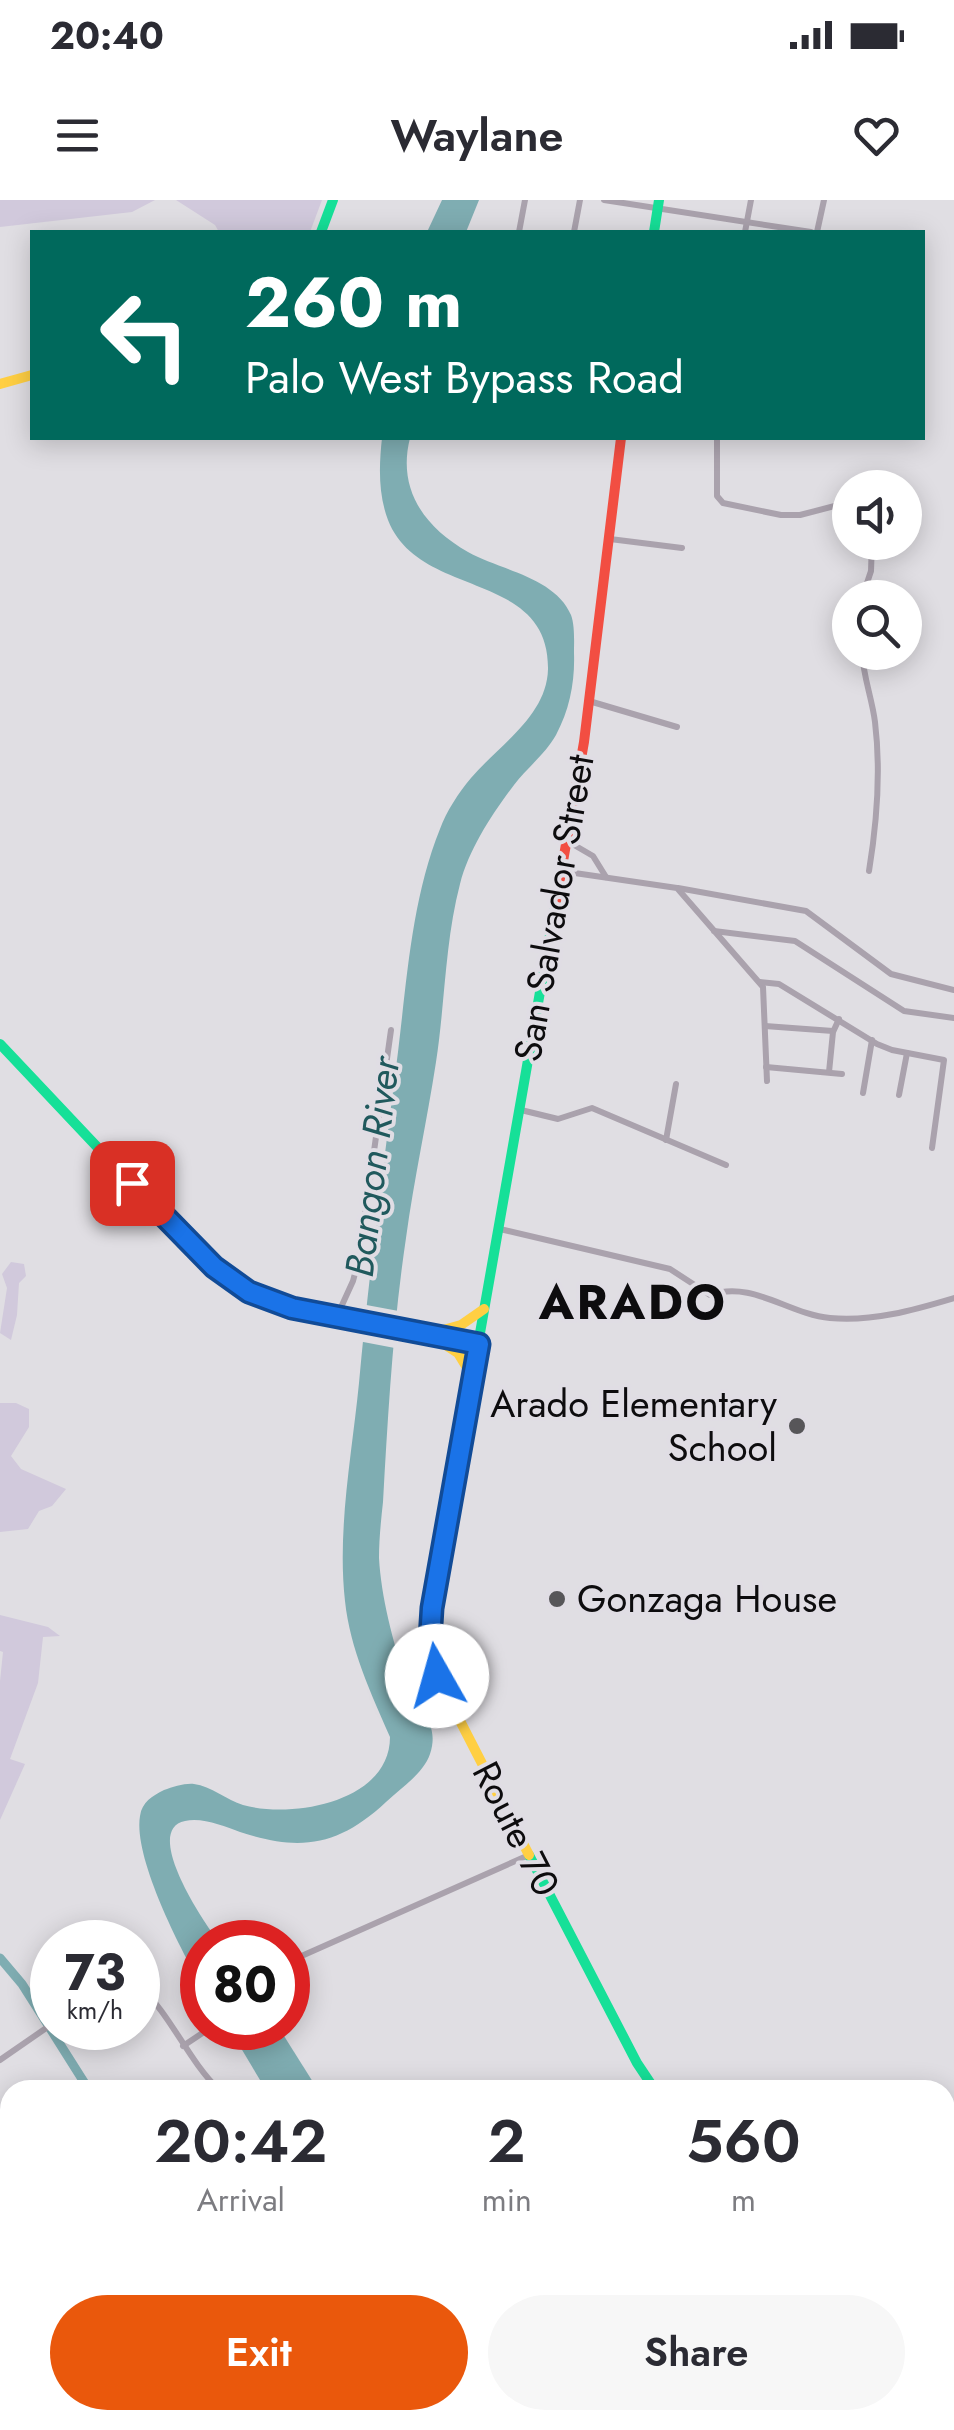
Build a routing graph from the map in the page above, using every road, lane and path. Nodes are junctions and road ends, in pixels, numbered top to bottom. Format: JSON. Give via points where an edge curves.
{"nodes":[{"id":1,"x":334,"y":200,"type":"edge"},
{"id":2,"x":525,"y":200,"type":"edge"},
{"id":3,"x":580,"y":200,"type":"edge"},
{"id":4,"x":604,"y":200,"type":"edge"},
{"id":5,"x":751,"y":200,"type":"edge"},
{"id":6,"x":824,"y":200,"type":"edge"},
{"id":7,"x":659,"y":205,"type":"edge"},
{"id":8,"x":746,"y":222,"type":"junction"},
{"id":9,"x":322,"y":230,"type":"edge"},
{"id":10,"x":519,"y":230,"type":"edge"},
{"id":11,"x":574,"y":230,"type":"edge"},
{"id":12,"x":654,"y":230,"type":"edge"},
{"id":13,"x":745,"y":230,"type":"edge"},
{"id":14,"x":800,"y":230,"type":"edge"},
{"id":15,"x":815,"y":230,"type":"edge"},
{"id":16,"x":30,"y":376,"type":"edge"},
{"id":17,"x":0,"y":384,"type":"edge"},
{"id":18,"x":620,"y":440,"type":"edge"},
{"id":19,"x":717,"y":440,"type":"edge"},
{"id":20,"x":832,"y":507,"type":"edge"},
{"id":21,"x":608,"y":539,"type":"junction"},
{"id":22,"x":682,"y":548,"type":"dead end"},
{"id":23,"x":863,"y":670,"type":"edge"},
{"id":24,"x":588,"y":701,"type":"junction"},
{"id":25,"x":677,"y":728,"type":"dead end"},
{"id":26,"x":566,"y":841,"type":"junction"},
{"id":27,"x":561,"y":871,"type":"junction"},
{"id":28,"x":869,"y":872,"type":"dead end"},
{"id":29,"x":607,"y":878,"type":"junction"},
{"id":30,"x":677,"y":888,"type":"junction"},
{"id":31,"x":713,"y":931,"type":"junction"},
{"id":32,"x":758,"y":982,"type":"junction"},
{"id":33,"x":954,"y":990,"type":"edge"},
{"id":34,"x":954,"y":1018,"type":"edge"},
{"id":35,"x":839,"y":1019,"type":"junction"},
{"id":36,"x":764,"y":1026,"type":"junction"},
{"id":37,"x":391,"y":1030,"type":"dead end"},
{"id":38,"x":833,"y":1031,"type":"junction"},
{"id":39,"x":872,"y":1040,"type":"junction"},
{"id":40,"x":0,"y":1044,"type":"edge"},
{"id":41,"x":906,"y":1053,"type":"junction"},
{"id":42,"x":766,"y":1067,"type":"junction"},
{"id":43,"x":829,"y":1072,"type":"junction"},
{"id":44,"x":842,"y":1074,"type":"dead end"},
{"id":45,"x":766,"y":1081,"type":"dead end"},
{"id":46,"x":676,"y":1084,"type":"dead end"},
{"id":47,"x":862,"y":1093,"type":"dead end"},
{"id":48,"x":898,"y":1096,"type":"dead end"},
{"id":49,"x":519,"y":1110,"type":"junction"},
{"id":50,"x":666,"y":1140,"type":"junction"},
{"id":51,"x":932,"y":1148,"type":"dead end"},
{"id":52,"x":726,"y":1165,"type":"dead end"},
{"id":53,"x":499,"y":1229,"type":"junction"},
{"id":54,"x":954,"y":1298,"type":"edge"},
{"id":55,"x":485,"y":1308,"type":"junction"},
{"id":56,"x":340,"y":1318,"type":"junction"},
{"id":57,"x":428,"y":1334,"type":"junction"},
{"id":58,"x":479,"y":1344,"type":"junction"},
{"id":59,"x":473,"y":1377,"type":"junction"},
{"id":60,"x":529,"y":1855,"type":"junction"},
{"id":61,"x":310,"y":1952,"type":"edge"},
{"id":62,"x":160,"y":2011,"type":"edge"},
{"id":63,"x":30,"y":2040,"type":"edge"},
{"id":64,"x":180,"y":2043,"type":"edge"},
{"id":65,"x":185,"y":2050,"type":"edge"},
{"id":66,"x":0,"y":2060,"type":"edge"},
{"id":67,"x":211,"y":2080,"type":"edge"},
{"id":68,"x":648,"y":2080,"type":"edge"}],
"edges":[{"from":1,"to":9,"type":"main road"},
{"from":2,"to":10,"type":"street"},
{"from":3,"to":11,"type":"street"},
{"from":4,"to":7,"type":"street"},
{"from":5,"to":8,"type":"street"},
{"from":6,"to":15,"type":"street"},
{"from":7,"to":8,"type":"street"},
{"from":7,"to":12,"type":"main road"},
{"from":8,"to":13,"type":"street"},
{"from":8,"to":14,"type":"street"},
{"from":16,"to":17,"type":"main road"},
{"from":18,"to":21,"type":"main road","name":"San Salvador Street"},
{"from":19,"to":20,"type":"street","via":[[717,496],[723,504],[800,515]]},
{"from":21,"to":22,"type":"street"},
{"from":21,"to":24,"type":"main road","name":"San Salvador Street"},
{"from":23,"to":28,"type":"street","via":[[878,748]]},
{"from":24,"to":25,"type":"street"},
{"from":24,"to":26,"type":"main road","name":"San Salvador Street"},
{"from":26,"to":27,"type":"main road","name":"San Salvador Street"},
{"from":26,"to":29,"type":"street","via":[[594,856]]},
{"from":27,"to":29,"type":"street"},
{"from":27,"to":49,"type":"main road","name":"San Salvador Street"},
{"from":29,"to":30,"type":"street"},
{"from":30,"to":31,"type":"street"},
{"from":30,"to":33,"type":"street","via":[[806,911],[892,974]]},
{"from":31,"to":32,"type":"street"},
{"from":31,"to":34,"type":"street","via":[[794,941],[904,1011]]},
{"from":32,"to":35,"type":"street","via":[[779,984]]},
{"from":32,"to":36,"type":"street"},
{"from":35,"to":38,"type":"street"},
{"from":35,"to":39,"type":"street"},
{"from":36,"to":38,"type":"street"},
{"from":36,"to":42,"type":"street"},
{"from":37,"to":56,"type":"street","via":[[358,1258]]},
{"from":38,"to":43,"type":"street"},
{"from":39,"to":41,"type":"street"},
{"from":39,"to":47,"type":"street"},
{"from":40,"to":56,"type":"main road","via":[[214,1267],[249,1292]]},
{"from":41,"to":48,"type":"street"},
{"from":41,"to":51,"type":"street","via":[[944,1060]]},
{"from":42,"to":43,"type":"street"},
{"from":42,"to":45,"type":"street"},
{"from":43,"to":44,"type":"street"},
{"from":46,"to":50,"type":"street"},
{"from":49,"to":50,"type":"street","via":[[558,1119],[592,1108]]},
{"from":49,"to":53,"type":"main road","name":"San Salvador Street"},
{"from":50,"to":52,"type":"street"},
{"from":53,"to":54,"type":"street","via":[[670,1269],[710,1295],[728,1288],[831,1318],[890,1314]]},
{"from":53,"to":55,"type":"main road","name":"San Salvador Street"},
{"from":55,"to":57,"type":"main road","via":[[462,1325]]},
{"from":55,"to":58,"type":"main road","name":"San Salvador Street"},
{"from":56,"to":57,"type":"main road"},
{"from":57,"to":58,"type":"main road"},
{"from":57,"to":59,"type":"main road","via":[[458,1353]]},
{"from":58,"to":59,"type":"main road","name":"San Salvador Street"},
{"from":59,"to":60,"type":"main road","name":"Route 70","via":[[430,1640],[437,1676]]},
{"from":60,"to":61,"type":"street"},
{"from":60,"to":68,"type":"main road","name":"Route 70"},
{"from":62,"to":64,"type":"street"},
{"from":63,"to":66,"type":"street"},
{"from":65,"to":67,"type":"street"}]}
